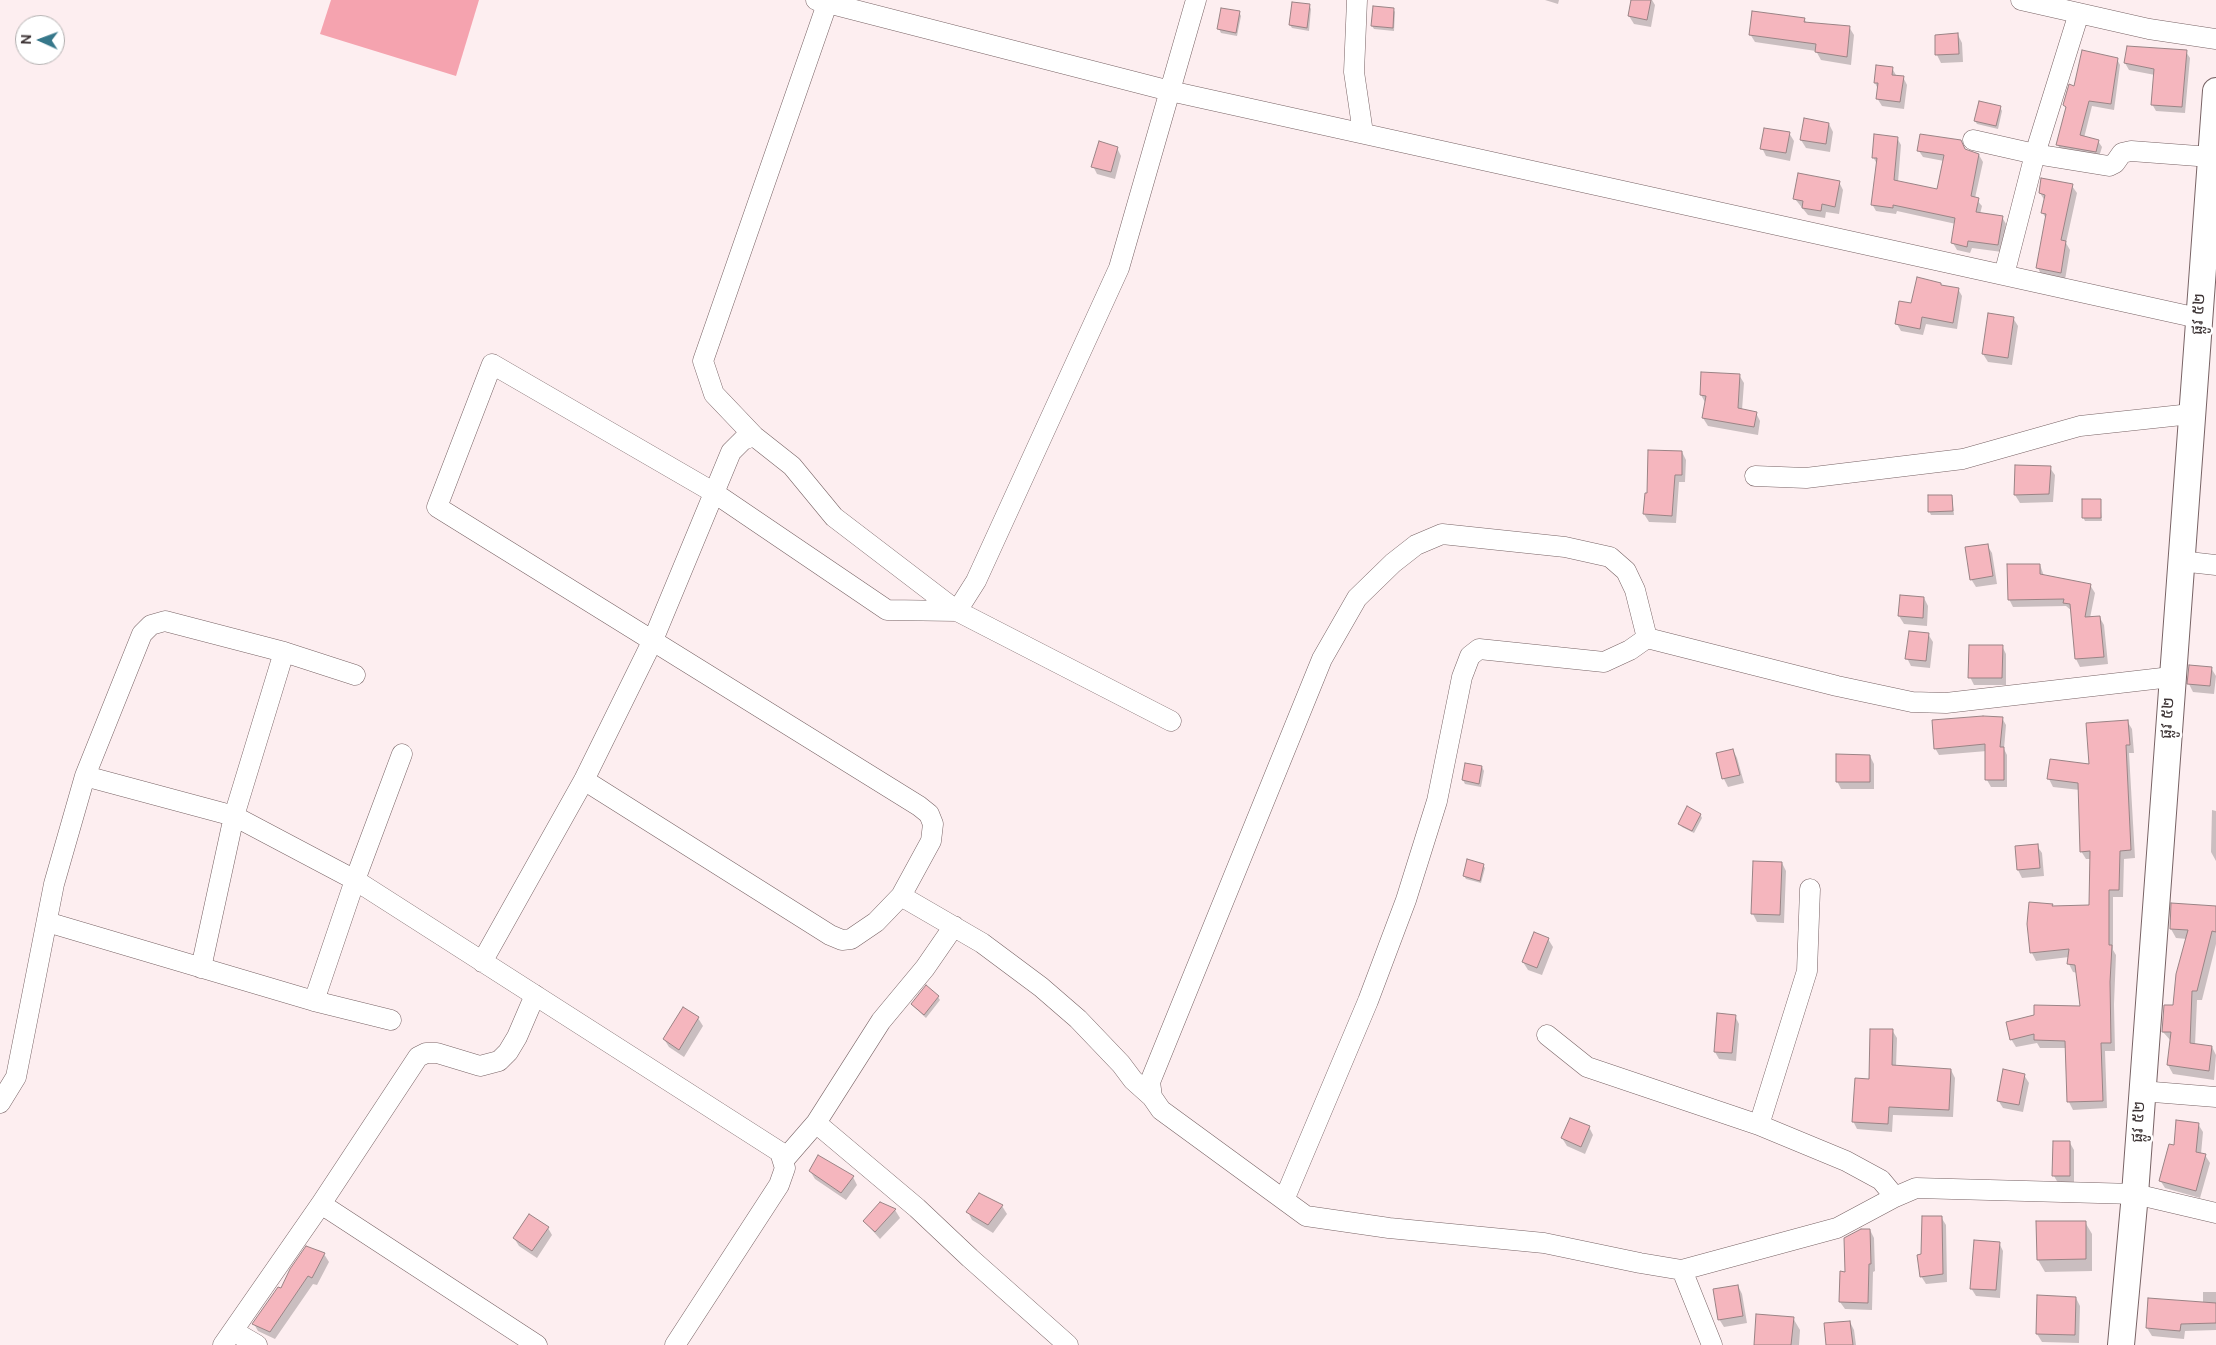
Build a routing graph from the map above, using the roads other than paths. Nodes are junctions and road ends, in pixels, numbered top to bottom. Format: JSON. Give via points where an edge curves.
{"nodes":[{"id":1,"x":1196,"y":0,"type":"edge"},
{"id":2,"x":1357,"y":0,"type":"edge"},
{"id":3,"x":2021,"y":0,"type":"edge"},
{"id":4,"x":822,"y":2,"type":"edge"},
{"id":5,"x":2079,"y":13,"type":"junction"},
{"id":6,"x":2216,"y":39,"type":"edge"},
{"id":7,"x":1170,"y":91,"type":"junction"},
{"id":8,"x":2216,"y":91,"type":"edge"},
{"id":9,"x":1363,"y":133,"type":"junction"},
{"id":10,"x":1973,"y":140,"type":"dead end"},
{"id":11,"x":2035,"y":154,"type":"junction"},
{"id":12,"x":2211,"y":157,"type":"junction"},
{"id":13,"x":2004,"y":275,"type":"junction"},
{"id":14,"x":2198,"y":318,"type":"junction"},
{"id":15,"x":2191,"y":414,"type":"junction"},
{"id":16,"x":754,"y":436,"type":"junction"},
{"id":17,"x":1755,"y":476,"type":"dead end"},
{"id":18,"x":713,"y":492,"type":"junction"},
{"id":19,"x":2180,"y":561,"type":"junction"},
{"id":20,"x":2216,"y":565,"type":"edge"},
{"id":21,"x":957,"y":611,"type":"junction"},
{"id":22,"x":1647,"y":638,"type":"junction"},
{"id":23,"x":653,"y":640,"type":"junction"},
{"id":24,"x":284,"y":652,"type":"junction"},
{"id":25,"x":355,"y":675,"type":"dead end"},
{"id":26,"x":2171,"y":677,"type":"junction"},
{"id":27,"x":1171,"y":721,"type":"dead end"},
{"id":28,"x":402,"y":754,"type":"dead end"},
{"id":29,"x":85,"y":776,"type":"junction"},
{"id":30,"x":584,"y":780,"type":"junction"},
{"id":31,"x":234,"y":816,"type":"junction"},
{"id":32,"x":355,"y":880,"type":"junction"},
{"id":33,"x":1810,"y":889,"type":"dead end"},
{"id":34,"x":901,"y":896,"type":"junction"},
{"id":35,"x":47,"y":922,"type":"junction"},
{"id":36,"x":954,"y":926,"type":"junction"},
{"id":37,"x":482,"y":962,"type":"junction"},
{"id":38,"x":201,"y":968,"type":"junction"},
{"id":39,"x":534,"y":995,"type":"junction"},
{"id":40,"x":314,"y":1001,"type":"junction"},
{"id":41,"x":390,"y":1020,"type":"dead end"},
{"id":42,"x":1547,"y":1035,"type":"dead end"},
{"id":43,"x":2141,"y":1091,"type":"junction"},
{"id":44,"x":1152,"y":1097,"type":"junction"},
{"id":45,"x":2216,"y":1097,"type":"edge"},
{"id":46,"x":0,"y":1103,"type":"edge"},
{"id":47,"x":816,"y":1123,"type":"junction"},
{"id":48,"x":1758,"y":1125,"type":"junction"},
{"id":49,"x":783,"y":1161,"type":"junction"},
{"id":50,"x":2135,"y":1194,"type":"junction"},
{"id":51,"x":1895,"y":1197,"type":"junction"},
{"id":52,"x":1284,"y":1200,"type":"junction"},
{"id":53,"x":321,"y":1204,"type":"junction"},
{"id":54,"x":2216,"y":1213,"type":"edge"},
{"id":55,"x":1682,"y":1270,"type":"junction"},
{"id":56,"x":228,"y":1338,"type":"edge"},
{"id":57,"x":257,"y":1345,"type":"edge"},
{"id":58,"x":537,"y":1345,"type":"edge"},
{"id":59,"x":675,"y":1345,"type":"edge"},
{"id":60,"x":1068,"y":1345,"type":"edge"},
{"id":61,"x":1712,"y":1345,"type":"edge"},
{"id":62,"x":2121,"y":1345,"type":"edge"}],
"edges":[{"from":1,"to":7,"type":"street"},
{"from":2,"to":9,"type":"street","via":[[1354,72]]},
{"from":3,"to":5,"type":"street"},
{"from":4,"to":7,"type":"street"},
{"from":4,"to":16,"type":"street","via":[[703,360],[714,394]]},
{"from":5,"to":6,"type":"street","via":[[2149,29]]},
{"from":5,"to":11,"type":"street"},
{"from":7,"to":9,"type":"street"},
{"from":7,"to":21,"type":"street","via":[[1119,268],[976,581]]},
{"from":8,"to":12,"type":"street","name":"ផ្លូវ ៥២"},
{"from":9,"to":13,"type":"street"},
{"from":10,"to":11,"type":"street"},
{"from":11,"to":12,"type":"street","via":[[2109,166],[2122,153],[2131,151]]},
{"from":11,"to":13,"type":"street"},
{"from":12,"to":14,"type":"street","name":"ផ្លូវ ៥២"},
{"from":13,"to":14,"type":"street"},
{"from":14,"to":15,"type":"street","name":"ផ្លូវ ៥២"},
{"from":15,"to":17,"type":"street","via":[[2080,426],[1963,459],[1806,478]]},
{"from":15,"to":19,"type":"street","name":"ផ្លូវ ៥២"},
{"from":16,"to":18,"type":"street","via":[[743,440],[731,452]]},
{"from":16,"to":21,"type":"street","via":[[792,466],[834,517]]},
{"from":18,"to":21,"type":"street","via":[[887,610]]},
{"from":18,"to":23,"type":"street"},
{"from":18,"to":23,"type":"street","via":[[492,364],[437,507]]},
{"from":19,"to":20,"type":"street"},
{"from":19,"to":26,"type":"street","name":"ផ្លូវ ៥២"},
{"from":21,"to":27,"type":"street"},
{"from":22,"to":26,"type":"street","via":[[1912,702],[1946,703]]},
{"from":22,"to":44,"type":"street","via":[[1635,590],[1626,571],[1610,557],[1565,547],[1442,534],[1416,545],[1393,563],[1357,598],[1322,659],[1150,1082]]},
{"from":22,"to":52,"type":"street","via":[[1604,662],[1479,649],[1470,656],[1462,677],[1437,801],[1406,900],[1368,1001]]},
{"from":23,"to":30,"type":"street"},
{"from":23,"to":34,"type":"street","via":[[929,814],[933,824],[931,841]]},
{"from":24,"to":25,"type":"street"},
{"from":24,"to":29,"type":"street","via":[[165,621],[151,625],[142,634]]},
{"from":24,"to":31,"type":"street"},
{"from":26,"to":43,"type":"street","name":"ផ្លូវ ៥២"},
{"from":28,"to":32,"type":"street"},
{"from":29,"to":31,"type":"street"},
{"from":29,"to":35,"type":"street","via":[[54,884]]},
{"from":30,"to":34,"type":"street","via":[[842,940],[851,939],[876,922]]},
{"from":30,"to":37,"type":"street"},
{"from":31,"to":32,"type":"street"},
{"from":31,"to":38,"type":"street"},
{"from":32,"to":37,"type":"street"},
{"from":32,"to":40,"type":"street"},
{"from":33,"to":48,"type":"street","via":[[1807,971]]},
{"from":34,"to":36,"type":"street"},
{"from":35,"to":38,"type":"street"},
{"from":35,"to":46,"type":"street","via":[[16,1077]]},
{"from":36,"to":44,"type":"street","via":[[982,942],[1078,1019]]},
{"from":36,"to":47,"type":"street","via":[[925,968],[881,1021]]},
{"from":37,"to":39,"type":"street"},
{"from":38,"to":40,"type":"street"},
{"from":39,"to":49,"type":"street","via":[[780,1152]]},
{"from":39,"to":53,"type":"street","via":[[517,1037],[499,1061],[480,1066],[437,1053],[418,1057]]},
{"from":40,"to":41,"type":"street"},
{"from":42,"to":48,"type":"street","via":[[1587,1067]]},
{"from":43,"to":45,"type":"street"},
{"from":43,"to":50,"type":"street","name":"ផ្លូវ ៥២"},
{"from":44,"to":52,"type":"street","via":[[1161,1110]]},
{"from":47,"to":49,"type":"street"},
{"from":47,"to":60,"type":"street","via":[[917,1208]]},
{"from":48,"to":51,"type":"street","via":[[1846,1161],[1881,1180]]},
{"from":49,"to":59,"type":"street","via":[[785,1168],[779,1185]]},
{"from":50,"to":51,"type":"street","via":[[1916,1188]]},
{"from":50,"to":54,"type":"street"},
{"from":50,"to":62,"type":"street","name":"ផ្លូវ ៥២"},
{"from":51,"to":55,"type":"street","via":[[1837,1228]]},
{"from":52,"to":55,"type":"street","via":[[1306,1216],[1331,1221],[1544,1243]]},
{"from":53,"to":56,"type":"street"},
{"from":53,"to":58,"type":"street"},
{"from":55,"to":61,"type":"street"},
{"from":56,"to":57,"type":"street"}]}
